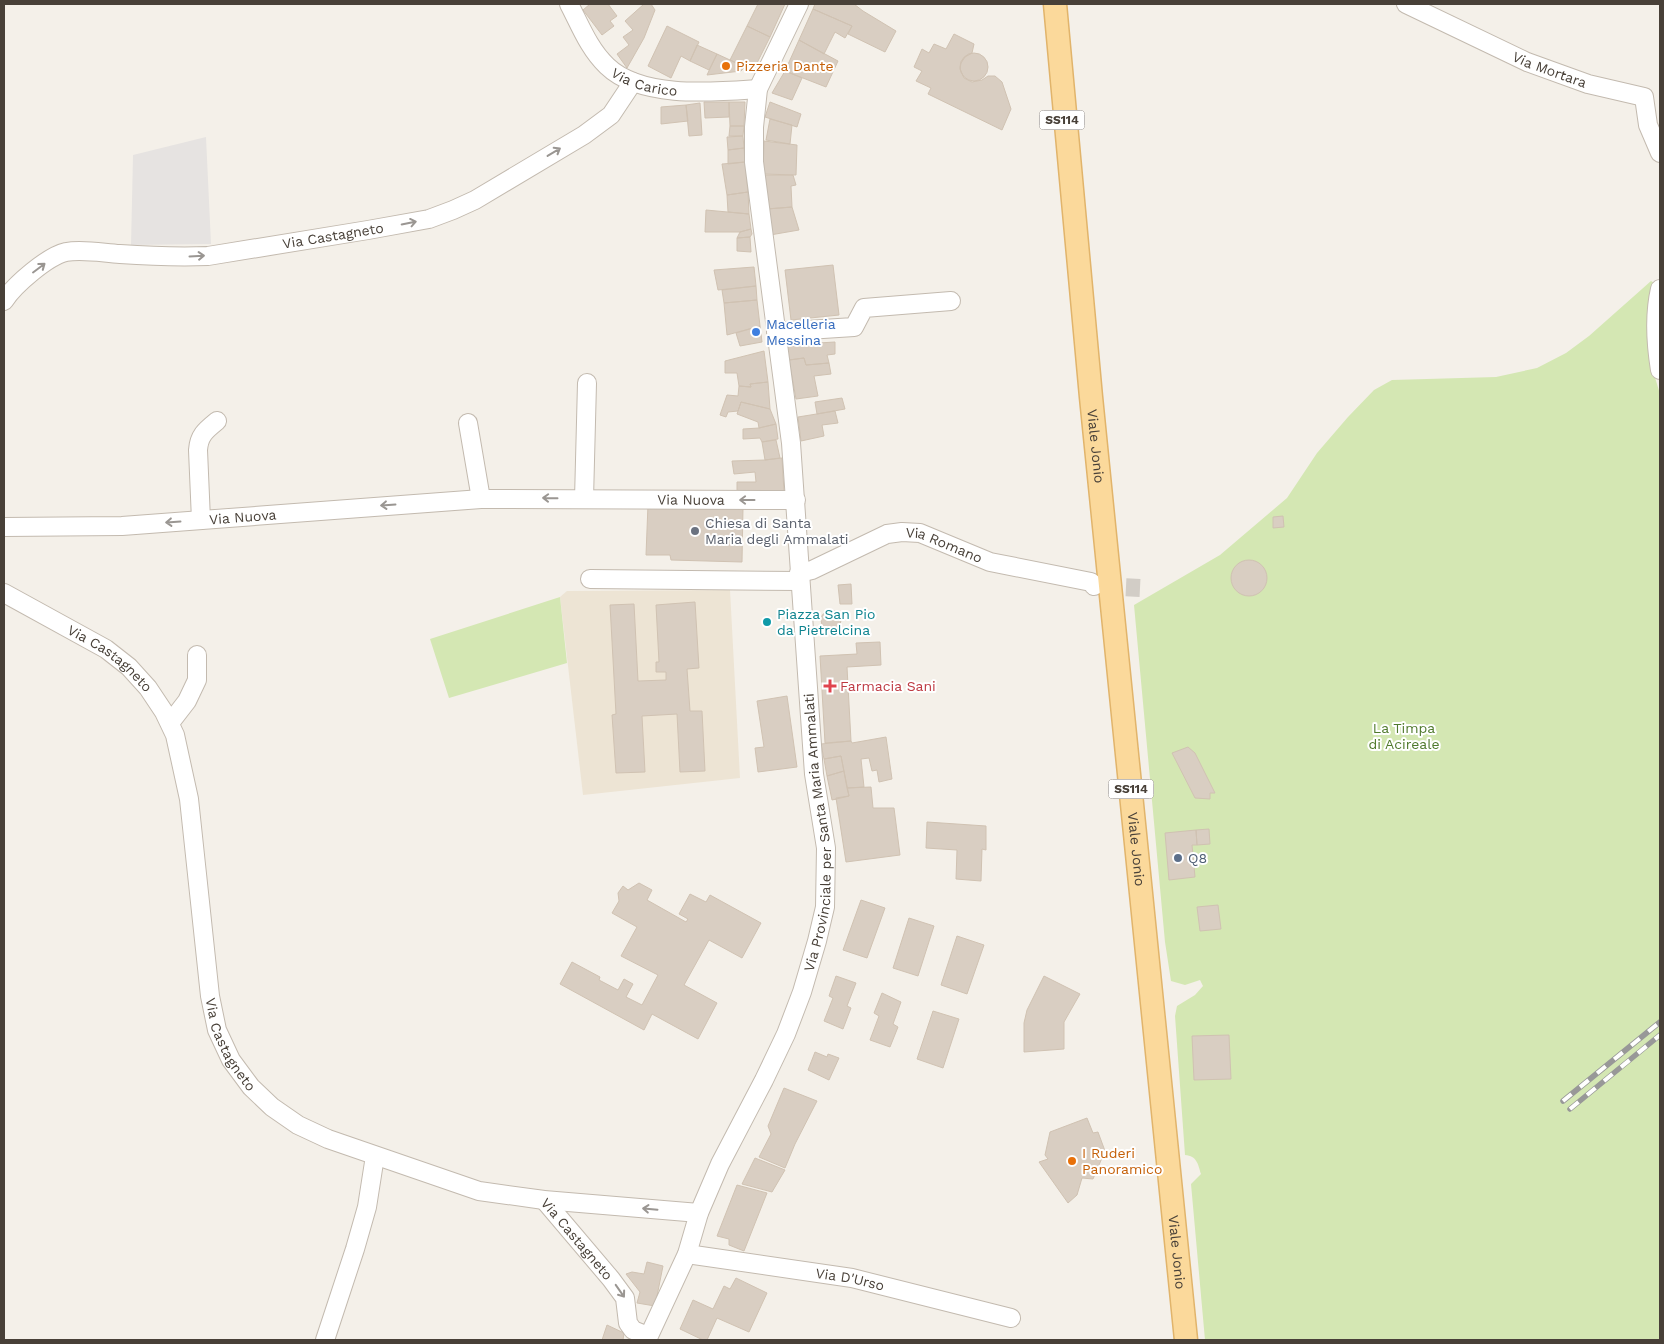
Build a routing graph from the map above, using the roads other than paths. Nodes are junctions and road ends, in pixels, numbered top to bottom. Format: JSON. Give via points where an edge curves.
{"nodes":[{"id":1,"x":569,"y":4,"type":"edge"},
{"id":2,"x":799,"y":4,"type":"edge"},
{"id":3,"x":1048,"y":4,"type":"edge"},
{"id":4,"x":1055,"y":4,"type":"edge"},
{"id":5,"x":1406,"y":4,"type":"edge"},
{"id":6,"x":633,"y":82,"type":"junction"},
{"id":7,"x":758,"y":89,"type":"junction"},
{"id":8,"x":1652,"y":98,"type":"edge"},
{"id":9,"x":1660,"y":154,"type":"edge"},
{"id":10,"x":1077,"y":237,"type":"junction"},
{"id":11,"x":1660,"y":289,"type":"edge"},
{"id":12,"x":4,"y":301,"type":"edge"},
{"id":13,"x":951,"y":301,"type":"dead end"},
{"id":14,"x":776,"y":332,"type":"junction"},
{"id":15,"x":1660,"y":370,"type":"edge"},
{"id":16,"x":587,"y":383,"type":"dead end"},
{"id":17,"x":217,"y":421,"type":"dead end"},
{"id":18,"x":468,"y":423,"type":"dead end"},
{"id":19,"x":481,"y":499,"type":"junction"},
{"id":20,"x":584,"y":499,"type":"junction"},
{"id":21,"x":796,"y":500,"type":"junction"},
{"id":22,"x":202,"y":520,"type":"junction"},
{"id":23,"x":4,"y":527,"type":"edge"},
{"id":24,"x":799,"y":577,"type":"junction"},
{"id":25,"x":590,"y":579,"type":"dead end"},
{"id":26,"x":1094,"y":586,"type":"tunnel mouth"},
{"id":27,"x":4,"y":593,"type":"edge"},
{"id":28,"x":197,"y":655,"type":"dead end"},
{"id":29,"x":170,"y":724,"type":"junction"},
{"id":30,"x":375,"y":1156,"type":"junction"},
{"id":31,"x":544,"y":1200,"type":"junction"},
{"id":32,"x":699,"y":1213,"type":"junction"},
{"id":33,"x":687,"y":1254,"type":"junction"},
{"id":34,"x":1010,"y":1318,"type":"dead end"},
{"id":35,"x":648,"y":1338,"type":"edge"},
{"id":36,"x":325,"y":1340,"type":"edge"},
{"id":37,"x":1186,"y":1340,"type":"edge"}],
"edges":[{"from":1,"to":6,"type":"street","name":"Via Carico","via":[[592,48],[608,67]]},
{"from":2,"to":7,"type":"street","name":"Via Provinciale per Santa Maria Ammalati"},
{"from":3,"to":10,"type":"main road","name":"Viale Jonio","number":"SS114"},
{"from":4,"to":10,"type":"main road","name":"Viale Jonio","number":"SS114"},
{"from":5,"to":8,"type":"street","name":"Via Mortara","via":[[1528,62],[1588,84]]},
{"from":6,"to":7,"type":"street","name":"Via Carico","via":[[663,90]]},
{"from":12,"to":6,"type":"street","name":"Via Castagneto","one_way":true,"via":[[28,276],[66,252],[208,256],[429,219],[475,200],[584,135],[611,115]]},
{"from":7,"to":14,"type":"street","name":"Via Provinciale per Santa Maria Ammalati","via":[[754,162]]},
{"from":8,"to":9,"type":"street","name":"Via Mortara","via":[[1648,125]]},
{"from":10,"to":37,"type":"main road","name":"Viale Jonio","number":"SS114"},
{"from":11,"to":15,"type":"street","via":[[1657,351]]},
{"from":13,"to":14,"type":"street","via":[[864,308],[854,327]]},
{"from":14,"to":21,"type":"street","name":"Via Provinciale per Santa Maria Ammalati"},
{"from":16,"to":20,"type":"street"},
{"from":17,"to":22,"type":"street","via":[[198,438]]},
{"from":18,"to":19,"type":"street"},
{"from":20,"to":19,"type":"street","name":"Via Nuova","one_way":true},
{"from":19,"to":22,"type":"street","name":"Via Nuova","one_way":true},
{"from":21,"to":20,"type":"street","name":"Via Nuova","one_way":true},
{"from":21,"to":24,"type":"street","name":"Via Provinciale per Santa Maria Ammalati"},
{"from":22,"to":23,"type":"street","name":"Via Nuova","one_way":true,"via":[[122,526]]},
{"from":24,"to":25,"type":"street","name":"Via Romano"},
{"from":24,"to":26,"type":"street","name":"Via Romano","via":[[887,534],[902,532],[920,533],[990,562],[1091,582]]},
{"from":24,"to":32,"type":"street","name":"Via Provinciale per Santa Maria Ammalati","via":[[814,774],[826,848],[825,907],[786,1034],[720,1164]]},
{"from":27,"to":29,"type":"street","name":"Via Castagneto","via":[[106,649],[129,666],[148,688]]},
{"from":28,"to":29,"type":"street","via":[[197,680]]},
{"from":29,"to":30,"type":"street","name":"Via Castagneto","via":[[189,799],[210,996],[220,1038],[251,1087],[272,1108],[328,1139]]},
{"from":30,"to":31,"type":"street","name":"Via Castagneto","via":[[479,1191]]},
{"from":30,"to":36,"type":"street","via":[[367,1207]]},
{"from":32,"to":31,"type":"street","one_way":true},
{"from":31,"to":35,"type":"street","name":"Via Castagneto","one_way":true,"via":[[625,1298],[628,1322],[633,1330]]},
{"from":32,"to":33,"type":"street","name":"Via Provinciale per Santa Maria Ammalati"},
{"from":33,"to":34,"type":"street","name":"Via D'Urso","via":[[852,1278]]},
{"from":33,"to":35,"type":"street","name":"Via Provinciale per Santa Maria Ammalati"}]}
